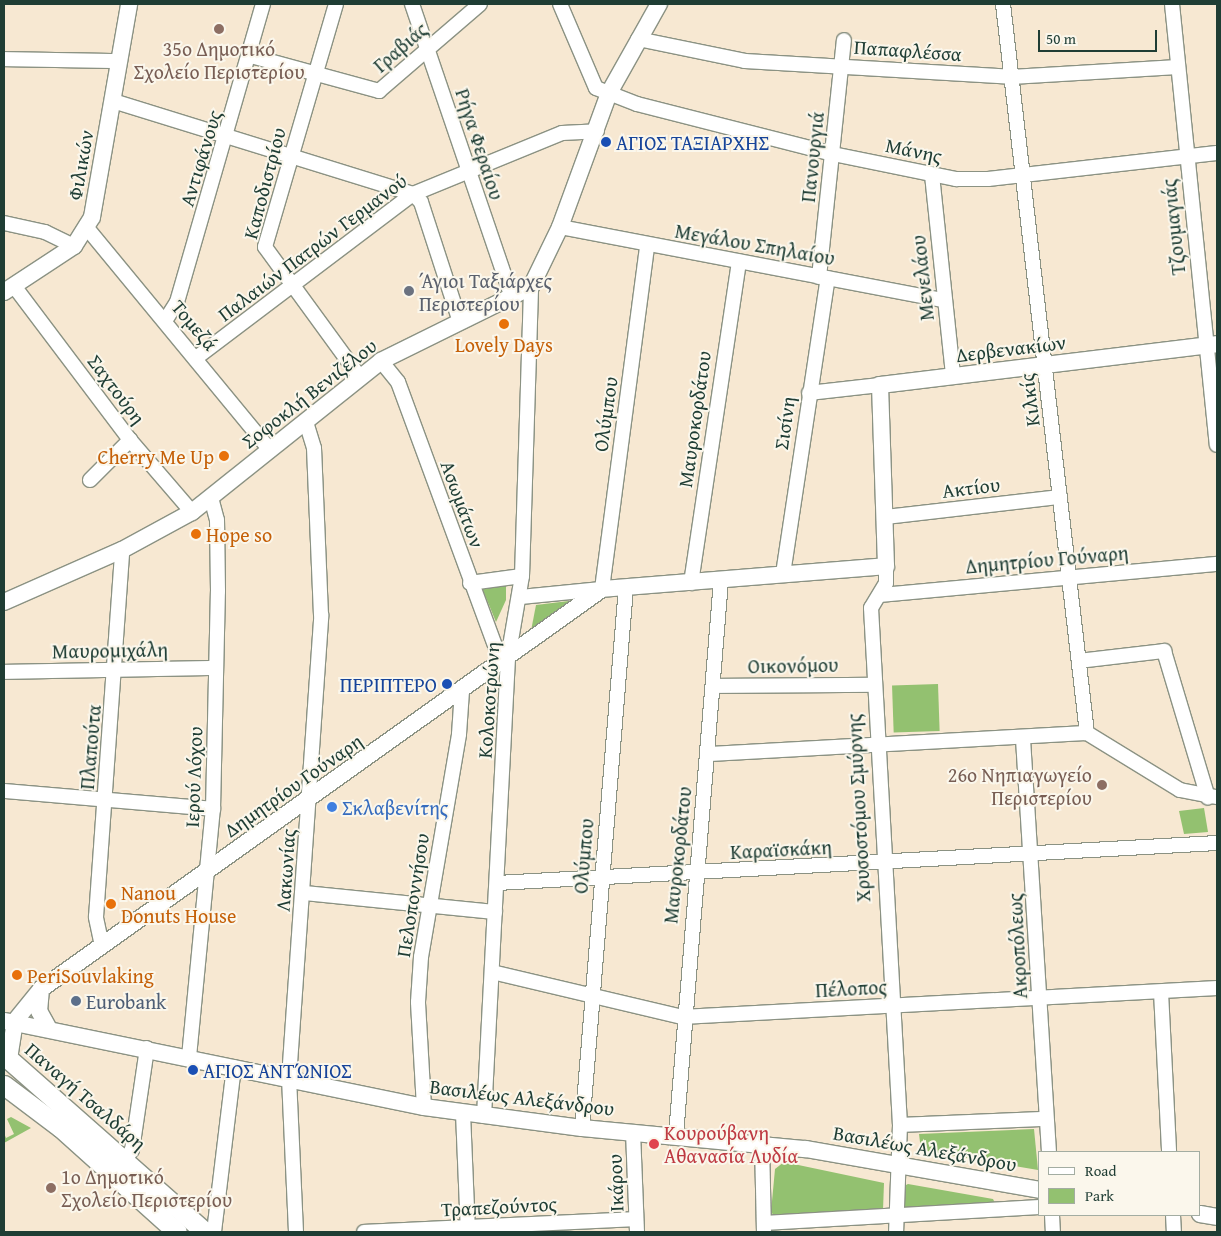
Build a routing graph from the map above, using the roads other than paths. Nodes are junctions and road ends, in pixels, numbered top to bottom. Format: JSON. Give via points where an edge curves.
{"nodes":[{"id":1,"x":129,"y":4,"type":"edge"},
{"id":2,"x":263,"y":4,"type":"edge"},
{"id":3,"x":336,"y":4,"type":"edge"},
{"id":4,"x":412,"y":4,"type":"edge"},
{"id":5,"x":480,"y":4,"type":"edge"},
{"id":6,"x":560,"y":4,"type":"edge"},
{"id":7,"x":659,"y":4,"type":"edge"},
{"id":8,"x":1003,"y":4,"type":"edge"},
{"id":9,"x":1172,"y":4,"type":"edge"},
{"id":10,"x":638,"y":39,"type":"junction"},
{"id":11,"x":844,"y":40,"type":"dead end"},
{"id":12,"x":428,"y":49,"type":"junction"},
{"id":13,"x":251,"y":56,"type":"junction"},
{"id":14,"x":4,"y":59,"type":"edge"},
{"id":15,"x":119,"y":61,"type":"junction"},
{"id":16,"x":841,"y":66,"type":"junction"},
{"id":17,"x":1178,"y":67,"type":"junction"},
{"id":18,"x":316,"y":75,"type":"junction"},
{"id":19,"x":1011,"y":77,"type":"junction"},
{"id":20,"x":609,"y":93,"type":"junction"},
{"id":21,"x":113,"y":101,"type":"junction"},
{"id":22,"x":597,"y":131,"type":"junction"},
{"id":23,"x":227,"y":137,"type":"junction"},
{"id":24,"x":1217,"y":153,"type":"edge"},
{"id":25,"x":833,"y":154,"type":"junction"},
{"id":26,"x":292,"y":155,"type":"junction"},
{"id":27,"x":1185,"y":156,"type":"junction"},
{"id":28,"x":466,"y":169,"type":"junction"},
{"id":29,"x":932,"y":175,"type":"junction"},
{"id":30,"x":1023,"y":176,"type":"junction"},
{"id":31,"x":413,"y":194,"type":"junction"},
{"id":32,"x":4,"y":223,"type":"edge"},
{"id":33,"x":560,"y":227,"type":"junction"},
{"id":34,"x":87,"y":228,"type":"junction"},
{"id":35,"x":648,"y":245,"type":"junction"},
{"id":36,"x":74,"y":246,"type":"junction"},
{"id":37,"x":739,"y":262,"type":"junction"},
{"id":38,"x":824,"y":277,"type":"junction"},
{"id":39,"x":531,"y":287,"type":"junction"},
{"id":40,"x":290,"y":288,"type":"junction"},
{"id":41,"x":9,"y":289,"type":"edge"},
{"id":42,"x":512,"y":297,"type":"junction"},
{"id":43,"x":944,"y":300,"type":"junction"},
{"id":44,"x":165,"y":320,"type":"junction"},
{"id":45,"x":460,"y":322,"type":"junction"},
{"id":46,"x":1212,"y":345,"type":"edge"},
{"id":47,"x":196,"y":358,"type":"junction"},
{"id":48,"x":382,"y":361,"type":"junction"},
{"id":49,"x":1045,"y":365,"type":"junction"},
{"id":50,"x":359,"y":376,"type":"junction"},
{"id":51,"x":953,"y":376,"type":"junction"},
{"id":52,"x":880,"y":386,"type":"junction"},
{"id":53,"x":809,"y":393,"type":"junction"},
{"id":54,"x":306,"y":422,"type":"junction"},
{"id":55,"x":130,"y":440,"type":"junction"},
{"id":56,"x":1217,"y":445,"type":"edge"},
{"id":57,"x":270,"y":450,"type":"junction"},
{"id":58,"x":90,"y":480,"type":"dead end"},
{"id":59,"x":211,"y":497,"type":"junction"},
{"id":60,"x":1060,"y":497,"type":"junction"},
{"id":61,"x":192,"y":512,"type":"junction"},
{"id":62,"x":886,"y":517,"type":"junction"},
{"id":63,"x":122,"y":550,"type":"junction"},
{"id":64,"x":1217,"y":564,"type":"edge"},
{"id":65,"x":886,"y":566,"type":"junction"},
{"id":66,"x":783,"y":574,"type":"junction"},
{"id":67,"x":522,"y":576,"type":"junction"},
{"id":68,"x":1069,"y":579,"type":"junction"},
{"id":69,"x":721,"y":580,"type":"junction"},
{"id":70,"x":470,"y":583,"type":"junction"},
{"id":71,"x":691,"y":583,"type":"junction"},
{"id":72,"x":626,"y":587,"type":"junction"},
{"id":73,"x":602,"y":589,"type":"junction"},
{"id":74,"x":881,"y":595,"type":"junction"},
{"id":75,"x":520,"y":596,"type":"junction"},
{"id":76,"x":4,"y":602,"type":"edge"},
{"id":77,"x":508,"y":658,"type":"junction"},
{"id":78,"x":1079,"y":661,"type":"junction"},
{"id":79,"x":216,"y":668,"type":"junction"},
{"id":80,"x":117,"y":670,"type":"junction"},
{"id":81,"x":4,"y":672,"type":"edge"},
{"id":82,"x":873,"y":684,"type":"junction"},
{"id":83,"x":713,"y":686,"type":"junction"},
{"id":84,"x":462,"y":691,"type":"junction"},
{"id":85,"x":1087,"y":733,"type":"junction"},
{"id":86,"x":1023,"y":739,"type":"junction"},
{"id":87,"x":876,"y":748,"type":"junction"},
{"id":88,"x":708,"y":754,"type":"junction"},
{"id":89,"x":4,"y":791,"type":"edge"},
{"id":90,"x":1212,"y":798,"type":"edge"},
{"id":91,"x":309,"y":799,"type":"junction"},
{"id":92,"x":105,"y":801,"type":"junction"},
{"id":93,"x":213,"y":809,"type":"junction"},
{"id":94,"x":1217,"y":843,"type":"edge"},
{"id":95,"x":1032,"y":855,"type":"junction"},
{"id":96,"x":883,"y":863,"type":"junction"},
{"id":97,"x":209,"y":870,"type":"junction"},
{"id":98,"x":695,"y":873,"type":"junction"},
{"id":99,"x":600,"y":878,"type":"junction"},
{"id":100,"x":497,"y":883,"type":"junction"},
{"id":101,"x":304,"y":893,"type":"junction"},
{"id":102,"x":429,"y":905,"type":"junction"},
{"id":103,"x":495,"y":912,"type":"junction"},
{"id":104,"x":102,"y":946,"type":"junction"},
{"id":105,"x":492,"y":972,"type":"junction"},
{"id":106,"x":1217,"y":988,"type":"edge"},
{"id":107,"x":40,"y":989,"type":"junction"},
{"id":108,"x":1161,"y":992,"type":"junction"},
{"id":109,"x":591,"y":996,"type":"junction"},
{"id":110,"x":1040,"y":998,"type":"junction"},
{"id":111,"x":891,"y":1006,"type":"junction"},
{"id":112,"x":682,"y":1017,"type":"junction"},
{"id":113,"x":8,"y":1020,"type":"edge"},
{"id":114,"x":48,"y":1027,"type":"junction"},
{"id":115,"x":148,"y":1048,"type":"junction"},
{"id":116,"x":6,"y":1057,"type":"edge"},
{"id":117,"x":189,"y":1057,"type":"junction"},
{"id":118,"x":234,"y":1067,"type":"junction"},
{"id":119,"x":289,"y":1078,"type":"junction"},
{"id":120,"x":6,"y":1088,"type":"edge"},
{"id":121,"x":424,"y":1107,"type":"junction"},
{"id":122,"x":463,"y":1113,"type":"junction"},
{"id":123,"x":484,"y":1116,"type":"junction"},
{"id":124,"x":1046,"y":1119,"type":"junction"},
{"id":125,"x":900,"y":1125,"type":"junction"},
{"id":126,"x":582,"y":1128,"type":"junction"},
{"id":127,"x":633,"y":1132,"type":"junction"},
{"id":128,"x":676,"y":1135,"type":"junction"},
{"id":129,"x":762,"y":1144,"type":"junction"},
{"id":130,"x":1049,"y":1151,"type":"edge"},
{"id":131,"x":1169,"y":1151,"type":"edge"},
{"id":132,"x":896,"y":1164,"type":"junction"},
{"id":133,"x":119,"y":1168,"type":"junction"},
{"id":134,"x":1038,"y":1190,"type":"edge"},
{"id":135,"x":1038,"y":1207,"type":"edge"},
{"id":136,"x":1201,"y":1214,"type":"edge"},
{"id":137,"x":895,"y":1215,"type":"junction"},
{"id":138,"x":1052,"y":1216,"type":"edge"},
{"id":139,"x":1173,"y":1216,"type":"edge"},
{"id":140,"x":1217,"y":1217,"type":"edge"},
{"id":141,"x":637,"y":1225,"type":"edge"},
{"id":142,"x":764,"y":1227,"type":"edge"},
{"id":143,"x":468,"y":1230,"type":"edge"},
{"id":144,"x":177,"y":1232,"type":"edge"},
{"id":145,"x":205,"y":1232,"type":"edge"},
{"id":146,"x":214,"y":1232,"type":"edge"},
{"id":147,"x":296,"y":1232,"type":"edge"},
{"id":148,"x":364,"y":1232,"type":"edge"},
{"id":149,"x":896,"y":1232,"type":"edge"},
{"id":150,"x":1053,"y":1232,"type":"edge"},
{"id":151,"x":1174,"y":1232,"type":"edge"}],
"edges":[{"from":1,"to":15,"type":"street","name":"Φιλικών"},
{"from":2,"to":13,"type":"street","name":"Αντιφάνους"},
{"from":3,"to":18,"type":"street","name":"Καποδιστρίου"},
{"from":4,"to":12,"type":"street","name":"Ρήγα Φεραίου"},
{"from":5,"to":12,"type":"street","name":"Γραβιάς"},
{"from":6,"to":20,"type":"street","via":[[587,72],[596,88]]},
{"from":7,"to":10,"type":"street"},
{"from":8,"to":19,"type":"street","name":"Κιλκίς"},
{"from":9,"to":17,"type":"street","name":"Τζουμαγιάς"},
{"from":10,"to":16,"type":"street","name":"Παπαφλέσσα","via":[[712,58]]},
{"from":10,"to":20,"type":"street"},
{"from":11,"to":16,"type":"street","name":"Πανουργιά"},
{"from":12,"to":18,"type":"street","name":"Γραβιάς","via":[[379,91]]},
{"from":12,"to":28,"type":"street","name":"Ρήγα Φεραίου"},
{"from":13,"to":18,"type":"street","name":"Γραβιάς"},
{"from":13,"to":23,"type":"street","name":"Αντιφάνους"},
{"from":14,"to":15,"type":"street"},
{"from":15,"to":21,"type":"street","name":"Φιλικών"},
{"from":16,"to":19,"type":"street","name":"Παπαφλέσσα"},
{"from":16,"to":25,"type":"street","name":"Πανουργιά"},
{"from":17,"to":19,"type":"street","name":"Παπαφλέσσα"},
{"from":17,"to":27,"type":"street","name":"Τζουμαγιάς"},
{"from":18,"to":26,"type":"street","name":"Καποδιστρίου"},
{"from":19,"to":30,"type":"street","name":"Κιλκίς"},
{"from":20,"to":22,"type":"street"},
{"from":20,"to":25,"type":"street","name":"Μάνης"},
{"from":21,"to":23,"type":"street"},
{"from":21,"to":34,"type":"street","name":"Φιλικών","via":[[96,206]]},
{"from":22,"to":28,"type":"street","name":"Παλαιών Πατρών Γερμανού","via":[[562,133]]},
{"from":22,"to":33,"type":"street"},
{"from":23,"to":26,"type":"street"},
{"from":23,"to":44,"type":"street","name":"Αντιφάνους","via":[[177,302]]},
{"from":24,"to":27,"type":"street","name":"Μάνης"},
{"from":25,"to":29,"type":"street","name":"Μάνης"},
{"from":25,"to":38,"type":"street","name":"Πανουργιά"},
{"from":26,"to":31,"type":"street"},
{"from":26,"to":40,"type":"street","name":"Καποδιστρίου","via":[[265,247]]},
{"from":27,"to":30,"type":"street","name":"Μάνης"},
{"from":27,"to":46,"type":"street","name":"Τζουμαγιάς"},
{"from":28,"to":31,"type":"street","name":"Παλαιών Πατρών Γερμανού"},
{"from":28,"to":42,"type":"street","name":"Ρήγα Φεραίου"},
{"from":29,"to":30,"type":"street","name":"Μάνης","via":[[964,179]]},
{"from":29,"to":43,"type":"street","name":"Μενελάου"},
{"from":30,"to":49,"type":"street","name":"Κιλκίς"},
{"from":31,"to":40,"type":"street","name":"Παλαιών Πατρών Γερμανού"},
{"from":31,"to":45,"type":"street","via":[[421,202]]},
{"from":32,"to":36,"type":"street","via":[[45,232]]},
{"from":33,"to":35,"type":"street","name":"Μεγάλου Σπηλαίου"},
{"from":33,"to":39,"type":"street"},
{"from":34,"to":36,"type":"street","name":"Φιλικών"},
{"from":34,"to":44,"type":"street","name":"Τομεζά"},
{"from":35,"to":37,"type":"street","name":"Μεγάλου Σπηλαίου"},
{"from":35,"to":73,"type":"street","name":"Ολύμπου"},
{"from":36,"to":41,"type":"street","name":"Φιλικών"},
{"from":37,"to":38,"type":"street","name":"Μεγάλου Σπηλαίου"},
{"from":37,"to":71,"type":"street","name":"Μαυροκορδάτου"},
{"from":38,"to":43,"type":"street","name":"Μεγάλου Σπηλαίου"},
{"from":38,"to":53,"type":"street","name":"Σισίνη"},
{"from":39,"to":42,"type":"street","name":"Σοφοκλή Βενιζέλου"},
{"from":39,"to":67,"type":"street","name":"Κολοκοτρώνη"},
{"from":40,"to":47,"type":"street","name":"Παλαιών Πατρών Γερμανού"},
{"from":40,"to":50,"type":"street","name":"Καποδιστρίου"},
{"from":41,"to":55,"type":"street","name":"Σαχτούρη"},
{"from":42,"to":45,"type":"street","name":"Σοφοκλή Βενιζέλου"},
{"from":43,"to":51,"type":"street","name":"Μενελάου"},
{"from":44,"to":47,"type":"street","name":"Τομεζά"},
{"from":45,"to":48,"type":"street","name":"Σοφοκλή Βενιζέλου"},
{"from":46,"to":49,"type":"street","name":"Δερβενακίων"},
{"from":46,"to":56,"type":"street","name":"Τζουμαγιάς"},
{"from":47,"to":57,"type":"street","name":"Τομεζά"},
{"from":48,"to":50,"type":"street","name":"Σοφοκλή Βενιζέλου"},
{"from":48,"to":70,"type":"street","name":"Ασωμάτων","via":[[398,382]]},
{"from":49,"to":51,"type":"street","name":"Δερβενακίων"},
{"from":49,"to":60,"type":"street","name":"Κιλκίς"},
{"from":50,"to":54,"type":"street","name":"Σοφοκλή Βενιζέλου"},
{"from":51,"to":52,"type":"street","name":"Δερβενακίων"},
{"from":52,"to":53,"type":"street","name":"Δερβενακίων"},
{"from":52,"to":62,"type":"street","name":"Χρυσοστόμου Σμύρνης"},
{"from":53,"to":66,"type":"street","name":"Σισίνη"},
{"from":54,"to":57,"type":"street","name":"Σοφοκλή Βενιζέλου"},
{"from":54,"to":91,"type":"street","name":"Λακωνίας","via":[[314,448],[322,577]]},
{"from":55,"to":58,"type":"street"},
{"from":55,"to":61,"type":"street","name":"Σαχτούρη"},
{"from":57,"to":59,"type":"street","name":"Σοφοκλή Βενιζέλου"},
{"from":59,"to":61,"type":"street","name":"Σοφοκλή Βενιζέλου"},
{"from":59,"to":79,"type":"street","name":"Ιερού Λόχου","via":[[216,520]]},
{"from":60,"to":62,"type":"street","name":"Ακτίου"},
{"from":60,"to":68,"type":"street","name":"Κιλκίς"},
{"from":61,"to":63,"type":"street","name":"Σοφοκλή Βενιζέλου"},
{"from":62,"to":65,"type":"street","name":"Χρυσοστόμου Σμύρνης"},
{"from":63,"to":76,"type":"street","name":"Σοφοκλή Βενιζέλου"},
{"from":63,"to":80,"type":"street","name":"Πλαπούτα"},
{"from":64,"to":68,"type":"street","name":"Δημητρίου Γούναρη"},
{"from":65,"to":66,"type":"street"},
{"from":65,"to":74,"type":"street","name":"Χρυσοστόμου Σμύρνης"},
{"from":66,"to":69,"type":"street"},
{"from":67,"to":70,"type":"street"},
{"from":67,"to":75,"type":"street","name":"Κολοκοτρώνη"},
{"from":68,"to":74,"type":"street","name":"Δημητρίου Γούναρη"},
{"from":68,"to":78,"type":"street","name":"Κιλκίς"},
{"from":69,"to":71,"type":"street"},
{"from":69,"to":83,"type":"street","name":"Μαυροκορδάτου"},
{"from":70,"to":77,"type":"street","name":"Ασωμάτων","via":[[498,654]]},
{"from":71,"to":72,"type":"street"},
{"from":72,"to":73,"type":"street"},
{"from":72,"to":99,"type":"street","name":"Ολύμπου"},
{"from":73,"to":75,"type":"street"},
{"from":73,"to":77,"type":"street","name":"Δημητρίου Γούναρη"},
{"from":74,"to":82,"type":"street","name":"Χρυσοστόμου Σμύρνης","via":[[871,608]]},
{"from":75,"to":77,"type":"street","name":"Κολοκοτρώνη"},
{"from":77,"to":84,"type":"street","name":"Δημητρίου Γούναρη"},
{"from":77,"to":100,"type":"street","name":"Κολοκοτρώνη"},
{"from":78,"to":85,"type":"street","name":"Κιλκίς"},
{"from":78,"to":90,"type":"street","via":[[1164,651]]},
{"from":79,"to":80,"type":"street","name":"Μαυρομιχάλη"},
{"from":79,"to":93,"type":"street","name":"Ιερού Λόχου"},
{"from":80,"to":81,"type":"street","name":"Μαυρομιχάλη"},
{"from":80,"to":92,"type":"street","name":"Πλαπούτα"},
{"from":82,"to":83,"type":"street","name":"Οικονόμου"},
{"from":82,"to":87,"type":"street","name":"Χρυσοστόμου Σμύρνης"},
{"from":83,"to":88,"type":"street","name":"Μαυροκορδάτου"},
{"from":84,"to":91,"type":"street","name":"Δημητρίου Γούναρη"},
{"from":84,"to":102,"type":"street","name":"Πελοποννήσου"},
{"from":85,"to":86,"type":"street"},
{"from":85,"to":90,"type":"street","via":[[1180,790]]},
{"from":86,"to":87,"type":"street"},
{"from":86,"to":95,"type":"street","name":"Ακροπόλεως"},
{"from":87,"to":88,"type":"street"},
{"from":87,"to":96,"type":"street","name":"Χρυσοστόμου Σμύρνης"},
{"from":88,"to":98,"type":"street","name":"Μαυροκορδάτου"},
{"from":89,"to":92,"type":"street"},
{"from":91,"to":97,"type":"street","name":"Δημητρίου Γούναρη"},
{"from":91,"to":101,"type":"street","name":"Λακωνίας"},
{"from":92,"to":93,"type":"street"},
{"from":92,"to":104,"type":"street","name":"Πλαπούτα","via":[[96,917]]},
{"from":93,"to":97,"type":"street","name":"Ιερού Λόχου"},
{"from":94,"to":95,"type":"street","name":"Καραϊσκάκη"},
{"from":95,"to":96,"type":"street","name":"Καραϊσκάκη"},
{"from":95,"to":110,"type":"street","name":"Ακροπόλεως"},
{"from":96,"to":98,"type":"street","name":"Καραϊσκάκη"},
{"from":96,"to":111,"type":"street","name":"Χρυσοστόμου Σμύρνης"},
{"from":97,"to":104,"type":"street","name":"Δημητρίου Γούναρη"},
{"from":97,"to":117,"type":"street","name":"Ιερού Λόχου"},
{"from":98,"to":99,"type":"street","name":"Καραϊσκάκη"},
{"from":98,"to":112,"type":"street","name":"Μαυροκορδάτου"},
{"from":99,"to":100,"type":"street","name":"Καραϊσκάκη"},
{"from":99,"to":109,"type":"street","name":"Ολύμπου"},
{"from":100,"to":103,"type":"street","name":"Κολοκοτρώνη"},
{"from":101,"to":102,"type":"street"},
{"from":101,"to":119,"type":"street","name":"Λακωνίας"},
{"from":102,"to":103,"type":"street"},
{"from":102,"to":121,"type":"street","name":"Πελοποννήσου","via":[[418,1002]]},
{"from":103,"to":105,"type":"street","name":"Κολοκοτρώνη"},
{"from":104,"to":107,"type":"street","name":"Δημητρίου Γούναρη"},
{"from":105,"to":109,"type":"street","name":"Πέλοπος"},
{"from":105,"to":123,"type":"street","name":"Κολοκοτρώνη"},
{"from":106,"to":108,"type":"street","name":"Πέλοπος"},
{"from":107,"to":113,"type":"street","name":"Δημητρίου Γούναρη"},
{"from":107,"to":114,"type":"street","via":[[39,1010]]},
{"from":108,"to":110,"type":"street","name":"Πέλοπος"},
{"from":108,"to":131,"type":"street"},
{"from":109,"to":112,"type":"street","name":"Πέλοπος"},
{"from":109,"to":126,"type":"street","name":"Ολύμπου"},
{"from":110,"to":111,"type":"street","name":"Πέλοπος"},
{"from":110,"to":124,"type":"street","name":"Ακροπόλεως"},
{"from":111,"to":112,"type":"street","name":"Πέλοπος"},
{"from":111,"to":125,"type":"street","name":"Χρυσοστόμου Σμύρνης"},
{"from":112,"to":128,"type":"street","name":"Μαυροκορδάτου"},
{"from":113,"to":114,"type":"street","name":"Βασιλέως Αλεξάνδρου"},
{"from":113,"to":116,"type":"street"},
{"from":114,"to":115,"type":"street","name":"Βασιλέως Αλεξάνδρου"},
{"from":115,"to":117,"type":"street","name":"Βασιλέως Αλεξάνδρου"},
{"from":115,"to":133,"type":"street","via":[[132,1150]]},
{"from":116,"to":133,"type":"main road","name":"Παναγή Τσαλδάρη"},
{"from":117,"to":118,"type":"street","name":"Βασιλέως Αλεξάνδρου"},
{"from":118,"to":119,"type":"street","name":"Βασιλέως Αλεξάνδρου"},
{"from":118,"to":146,"type":"street"},
{"from":119,"to":121,"type":"street","name":"Βασιλέως Αλεξάνδρου"},
{"from":119,"to":147,"type":"street","name":"Λακωνίας"},
{"from":120,"to":133,"type":"main road","name":"Παναγή Τσαλδάρη"},
{"from":121,"to":122,"type":"street","name":"Βασιλέως Αλεξάνδρου"},
{"from":122,"to":123,"type":"street","name":"Βασιλέως Αλεξάνδρου"},
{"from":122,"to":143,"type":"street"},
{"from":123,"to":126,"type":"street","name":"Βασιλέως Αλεξάνδρου"},
{"from":124,"to":125,"type":"street"},
{"from":124,"to":130,"type":"street","name":"Ακροπόλεως"},
{"from":125,"to":132,"type":"street","name":"Χρυσοστόμου Σμύρνης"},
{"from":126,"to":127,"type":"street","name":"Βασιλέως Αλεξάνδρου"},
{"from":127,"to":128,"type":"street","name":"Βασιλέως Αλεξάνδρου"},
{"from":127,"to":141,"type":"street","name":"Ικάρου"},
{"from":128,"to":129,"type":"street","name":"Βασιλέως Αλεξάνδρου"},
{"from":129,"to":132,"type":"street","name":"Βασιλέως Αλεξάνδρου"},
{"from":129,"to":142,"type":"street"},
{"from":132,"to":134,"type":"street","name":"Βασιλέως Αλεξάνδρου"},
{"from":132,"to":137,"type":"street","name":"Χρυσοστόμου Σμύρνης"},
{"from":133,"to":144,"type":"main road","name":"Παναγή Τσαλδάρη"},
{"from":133,"to":145,"type":"main road","name":"Παναγή Τσαλδάρη"},
{"from":135,"to":137,"type":"street"},
{"from":136,"to":140,"type":"street"},
{"from":137,"to":142,"type":"street"},
{"from":137,"to":149,"type":"street","name":"Χρυσοστόμου Σμύρνης"},
{"from":138,"to":150,"type":"street"},
{"from":139,"to":151,"type":"street"},
{"from":141,"to":143,"type":"street","name":"Τραπεζούντος"},
{"from":143,"to":148,"type":"street","name":"Τραπεζούντος"}]}
